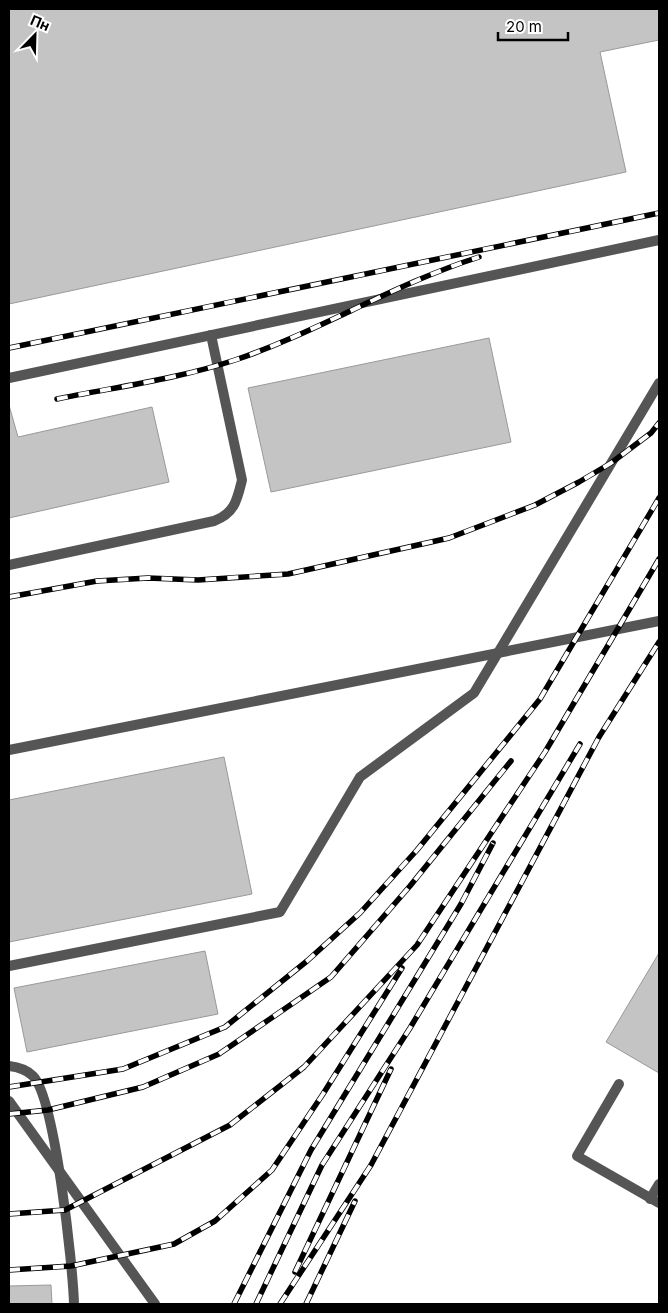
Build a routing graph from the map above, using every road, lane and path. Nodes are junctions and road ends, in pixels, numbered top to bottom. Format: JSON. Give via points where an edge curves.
{"nodes":[{"id":1,"x":659,"y":240,"type":"edge"},
{"id":2,"x":211,"y":335,"type":"junction"},
{"id":3,"x":9,"y":378,"type":"edge"},
{"id":4,"x":659,"y":382,"type":"edge"},
{"id":5,"x":9,"y":565,"type":"edge"},
{"id":6,"x":659,"y":621,"type":"edge"},
{"id":7,"x":9,"y":750,"type":"edge"},
{"id":8,"x":9,"y":966,"type":"edge"},
{"id":9,"x":9,"y":1066,"type":"edge"},
{"id":10,"x":620,"y":1084,"type":"dead end"},
{"id":11,"x":9,"y":1101,"type":"edge"},
{"id":12,"x":659,"y":1184,"type":"edge"},
{"id":13,"x":654,"y":1201,"type":"edge"},
{"id":14,"x":74,"y":1304,"type":"edge"},
{"id":15,"x":155,"y":1304,"type":"edge"}],
"edges":[{"from":1,"to":2,"type":"lane"},
{"from":2,"to":3,"type":"lane"},
{"from":2,"to":5,"type":"lane","via":[[242,480],[228,516]]},
{"from":4,"to":8,"type":"lane","via":[[474,693],[360,778],[280,912]]},
{"from":6,"to":7,"type":"lane"},
{"from":9,"to":14,"type":"lane","via":[[20,1067],[33,1076],[48,1110],[65,1210]]},
{"from":10,"to":13,"type":"lane","via":[[577,1156]]},
{"from":11,"to":15,"type":"lane"},
{"from":12,"to":13,"type":"lane"}]}
